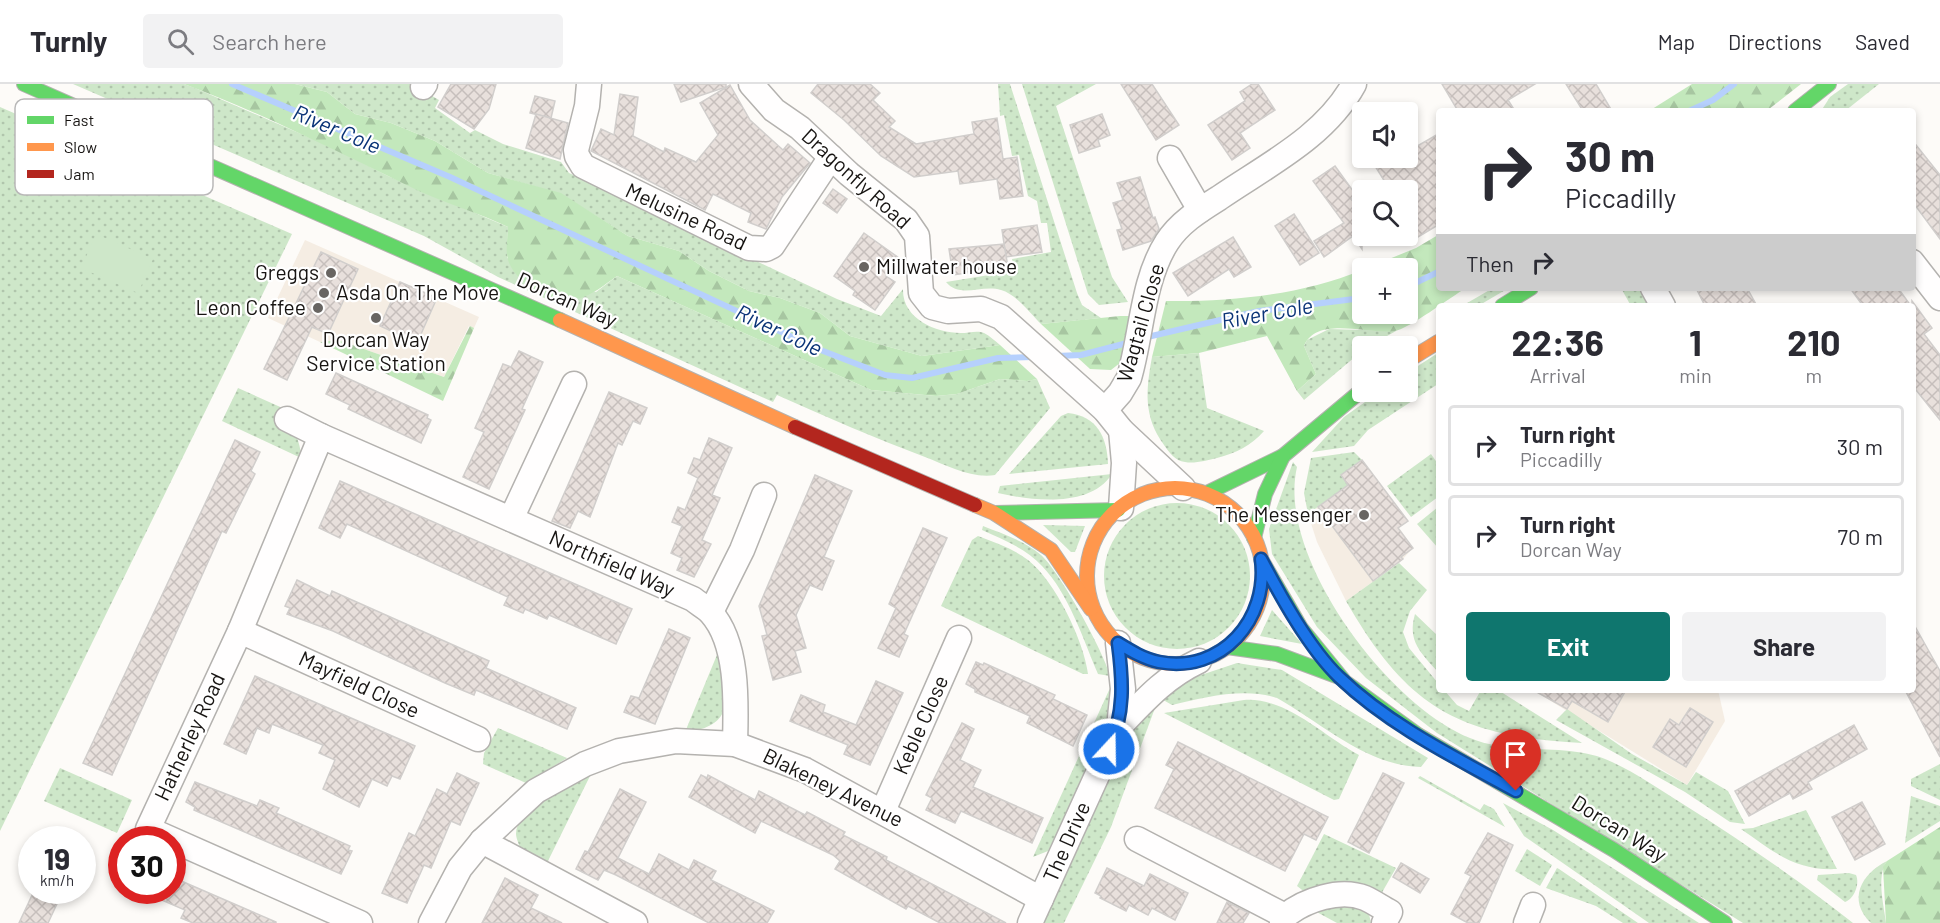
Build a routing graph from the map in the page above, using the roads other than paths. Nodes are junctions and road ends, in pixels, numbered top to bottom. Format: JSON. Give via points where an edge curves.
{"nodes":[{"id":1,"x":24,"y":84,"type":"edge"},
{"id":2,"x":589,"y":84,"type":"edge"},
{"id":3,"x":752,"y":84,"type":"edge"},
{"id":4,"x":1353,"y":84,"type":"edge"},
{"id":5,"x":1829,"y":84,"type":"edge"},
{"id":6,"x":58,"y":99,"type":"edge"},
{"id":7,"x":1799,"y":108,"type":"edge"},
{"id":8,"x":831,"y":157,"type":"junction"},
{"id":9,"x":1170,"y":158,"type":"dead end"},
{"id":10,"x":213,"y":166,"type":"edge"},
{"id":11,"x":1200,"y":210,"type":"junction"},
{"id":12,"x":1916,"y":267,"type":"edge"},
{"id":13,"x":1527,"y":291,"type":"edge"},
{"id":14,"x":1940,"y":298,"type":"edge"},
{"id":15,"x":1507,"y":303,"type":"edge"},
{"id":16,"x":1436,"y":343,"type":"edge"},
{"id":17,"x":1418,"y":354,"type":"edge"},
{"id":18,"x":574,"y":384,"type":"dead end"},
{"id":19,"x":1352,"y":398,"type":"edge"},
{"id":20,"x":1105,"y":410,"type":"junction"},
{"id":21,"x":287,"y":419,"type":"dead end"},
{"id":22,"x":1121,"y":430,"type":"junction"},
{"id":23,"x":321,"y":436,"type":"junction"},
{"id":24,"x":1283,"y":456,"type":"junction"},
{"id":25,"x":1183,"y":488,"type":"junction"},
{"id":26,"x":1207,"y":493,"type":"junction"},
{"id":27,"x":764,"y":495,"type":"dead end"},
{"id":28,"x":1119,"y":509,"type":"junction"},
{"id":29,"x":994,"y":513,"type":"junction"},
{"id":30,"x":511,"y":519,"type":"junction"},
{"id":31,"x":1254,"y":538,"type":"junction"},
{"id":32,"x":1261,"y":559,"type":"junction"},
{"id":33,"x":1091,"y":609,"type":"junction"},
{"id":34,"x":711,"y":612,"type":"junction"},
{"id":35,"x":240,"y":631,"type":"junction"},
{"id":36,"x":959,"y":638,"type":"dead end"},
{"id":37,"x":1118,"y":643,"type":"junction"},
{"id":38,"x":1227,"y":646,"type":"junction"},
{"id":39,"x":1199,"y":661,"type":"junction"},
{"id":40,"x":1339,"y":676,"type":"junction"},
{"id":41,"x":1119,"y":727,"type":"junction"},
{"id":42,"x":478,"y":739,"type":"dead end"},
{"id":43,"x":735,"y":744,"type":"junction"},
{"id":44,"x":883,"y":811,"type":"junction"},
{"id":45,"x":1137,"y":839,"type":"dead end"},
{"id":46,"x":482,"y":841,"type":"junction"},
{"id":47,"x":1041,"y":899,"type":"junction"},
{"id":48,"x":1283,"y":920,"type":"edge"},
{"id":49,"x":360,"y":923,"type":"edge"},
{"id":50,"x":431,"y":923,"type":"edge"},
{"id":51,"x":635,"y":923,"type":"edge"},
{"id":52,"x":1030,"y":923,"type":"edge"},
{"id":53,"x":1384,"y":923,"type":"edge"},
{"id":54,"x":1725,"y":923,"type":"edge"}],
"edges":[{"from":1,"to":6,"type":"main road","name":"Dorcan Way"},
{"from":2,"to":8,"type":"street","name":"Melusine Road","via":[[576,150],[583,166],[749,248],[772,246]]},
{"from":3,"to":8,"type":"street","name":"Dragonfly Road","via":[[774,110],[807,133]]},
{"from":4,"to":11,"type":"street","name":"Wagtail Close","via":[[1334,114],[1302,143]]},
{"from":5,"to":7,"type":"main road"},
{"from":8,"to":20,"type":"street","name":"Dragonfly Road","via":[[913,229],[919,248],[921,293],[932,307],[948,311],[981,309],[1001,317]]},
{"from":9,"to":11,"type":"street"},
{"from":10,"to":29,"type":"main road","name":"Dorcan Way"},
{"from":11,"to":20,"type":"street","name":"Wagtail Close","via":[[1180,225],[1162,250],[1125,386]]},
{"from":12,"to":14,"type":"street"},
{"from":13,"to":15,"type":"main road"},
{"from":16,"to":17,"type":"main road"},
{"from":18,"to":30,"type":"street"},
{"from":19,"to":24,"type":"main road"},
{"from":20,"to":22,"type":"street","name":"Dragonfly Road"},
{"from":21,"to":23,"type":"street","name":"Northfield Way"},
{"from":22,"to":25,"type":"street","name":"Dragonfly Road"},
{"from":22,"to":28,"type":"street","via":[[1124,463]]},
{"from":23,"to":30,"type":"street","name":"Northfield Way"},
{"from":23,"to":35,"type":"street"},
{"from":24,"to":26,"type":"main road"},
{"from":24,"to":31,"type":"main road","via":[[1265,494]]},
{"from":25,"to":26,"type":"main road"},
{"from":25,"to":28,"type":"main road","via":[[1153,491]]},
{"from":26,"to":31,"type":"main road","via":[[1237,513]]},
{"from":27,"to":34,"type":"street"},
{"from":28,"to":29,"type":"main road","name":"Dorcan Way"},
{"from":28,"to":33,"type":"main road","via":[[1102,528],[1089,558]]},
{"from":29,"to":33,"type":"main road","name":"Dorcan Way","via":[[1051,550]]},
{"from":30,"to":34,"type":"street","name":"Northfield Way","via":[[693,599]]},
{"from":31,"to":32,"type":"main road"},
{"from":32,"to":38,"type":"main road","via":[[1262,589],[1255,612],[1246,628]]},
{"from":32,"to":40,"type":"main road","name":"Dorcan Way","via":[[1292,613]]},
{"from":33,"to":37,"type":"main road"},
{"from":34,"to":43,"type":"street","via":[[733,667]]},
{"from":35,"to":42,"type":"street","name":"Mayfield Close"},
{"from":35,"to":49,"type":"street","name":"Hatherley Road","via":[[148,829]]},
{"from":36,"to":44,"type":"street","name":"Keble Close"},
{"from":37,"to":39,"type":"main road","via":[[1161,662]]},
{"from":37,"to":41,"type":"street","name":"The Drive","via":[[1123,689]]},
{"from":38,"to":39,"type":"main road"},
{"from":38,"to":40,"type":"main road","name":"Dorcan Way","via":[[1277,654]]},
{"from":39,"to":41,"type":"street","name":"The Drive","via":[[1161,683]]},
{"from":40,"to":54,"type":"main road","name":"Dorcan Way","via":[[1418,735],[1614,850]]},
{"from":41,"to":47,"type":"street","name":"The Drive"},
{"from":43,"to":44,"type":"street","name":"Blakeney Avenue","via":[[805,770]]},
{"from":43,"to":46,"type":"street","name":"Blakeney Avenue","via":[[648,744],[585,764],[537,791]]},
{"from":44,"to":47,"type":"street","name":"Blakeney Avenue"},
{"from":45,"to":48,"type":"street"},
{"from":46,"to":50,"type":"street","name":"Blakeney Avenue","via":[[460,868]]},
{"from":46,"to":51,"type":"street"},
{"from":47,"to":52,"type":"street","name":"The Drive"},
{"from":48,"to":53,"type":"street","via":[[1309,901],[1354,895],[1390,912]]}]}
